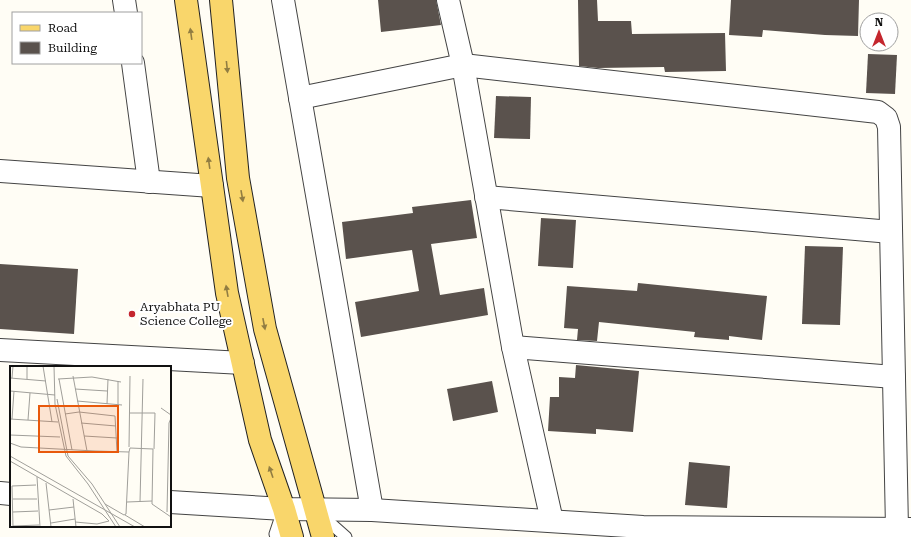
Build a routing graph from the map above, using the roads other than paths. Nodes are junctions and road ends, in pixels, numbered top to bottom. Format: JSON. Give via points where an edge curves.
{"nodes":[{"id":1,"x":124,"y":0,"type":"edge"},
{"id":2,"x":186,"y":0,"type":"edge"},
{"id":3,"x":221,"y":0,"type":"edge"},
{"id":4,"x":283,"y":0,"type":"edge"},
{"id":5,"x":448,"y":0,"type":"edge"},
{"id":6,"x":126,"y":12,"type":"edge"},
{"id":7,"x":133,"y":64,"type":"edge"},
{"id":8,"x":463,"y":65,"type":"junction"},
{"id":9,"x":300,"y":98,"type":"junction"},
{"id":10,"x":0,"y":171,"type":"edge"},
{"id":11,"x":149,"y":182,"type":"junction"},
{"id":12,"x":212,"y":186,"type":"junction"},
{"id":13,"x":486,"y":197,"type":"junction"},
{"id":14,"x":891,"y":232,"type":"junction"},
{"id":15,"x":513,"y":347,"type":"junction"},
{"id":16,"x":0,"y":350,"type":"edge"},
{"id":17,"x":243,"y":363,"type":"junction"},
{"id":18,"x":894,"y":377,"type":"junction"},
{"id":19,"x":0,"y":493,"type":"edge"},
{"id":20,"x":10,"y":494,"type":"edge"},
{"id":21,"x":171,"y":502,"type":"edge"},
{"id":22,"x":314,"y":508,"type":"junction"},
{"id":23,"x":284,"y":509,"type":"junction"},
{"id":24,"x":372,"y":510,"type":"junction"},
{"id":25,"x":552,"y":521,"type":"junction"},
{"id":26,"x":904,"y":529,"type":"edge"},
{"id":27,"x":276,"y":537,"type":"edge"},
{"id":28,"x":292,"y":537,"type":"edge"},
{"id":29,"x":323,"y":537,"type":"edge"},
{"id":30,"x":346,"y":537,"type":"edge"}],
"edges":[{"from":1,"to":6,"type":"street"},
{"from":12,"to":2,"type":"main road","one_way":true},
{"from":3,"to":22,"type":"main road","one_way":true,"via":[[238,178],[265,329]]},
{"from":4,"to":9,"type":"street"},
{"from":5,"to":8,"type":"street"},
{"from":7,"to":11,"type":"street"},
{"from":8,"to":9,"type":"street"},
{"from":8,"to":13,"type":"street"},
{"from":8,"to":14,"type":"street","via":[[878,112],[886,118],[889,127]]},
{"from":9,"to":24,"type":"street"},
{"from":10,"to":11,"type":"street"},
{"from":11,"to":12,"type":"street"},
{"from":17,"to":12,"type":"main road","one_way":true,"via":[[227,293]]},
{"from":13,"to":14,"type":"street"},
{"from":13,"to":15,"type":"street"},
{"from":14,"to":18,"type":"street"},
{"from":15,"to":18,"type":"street"},
{"from":15,"to":25,"type":"street"},
{"from":16,"to":17,"type":"street"},
{"from":23,"to":17,"type":"main road","one_way":true,"via":[[260,440]]},
{"from":18,"to":26,"type":"street"},
{"from":19,"to":20,"type":"street"},
{"from":21,"to":23,"type":"street"},
{"from":22,"to":23,"type":"street"},
{"from":22,"to":24,"type":"street"},
{"from":22,"to":29,"type":"main road"},
{"from":22,"to":30,"type":"lane"},
{"from":23,"to":27,"type":"lane"},
{"from":23,"to":28,"type":"main road"},
{"from":24,"to":25,"type":"street"},
{"from":25,"to":26,"type":"street","via":[[643,527]]}]}
